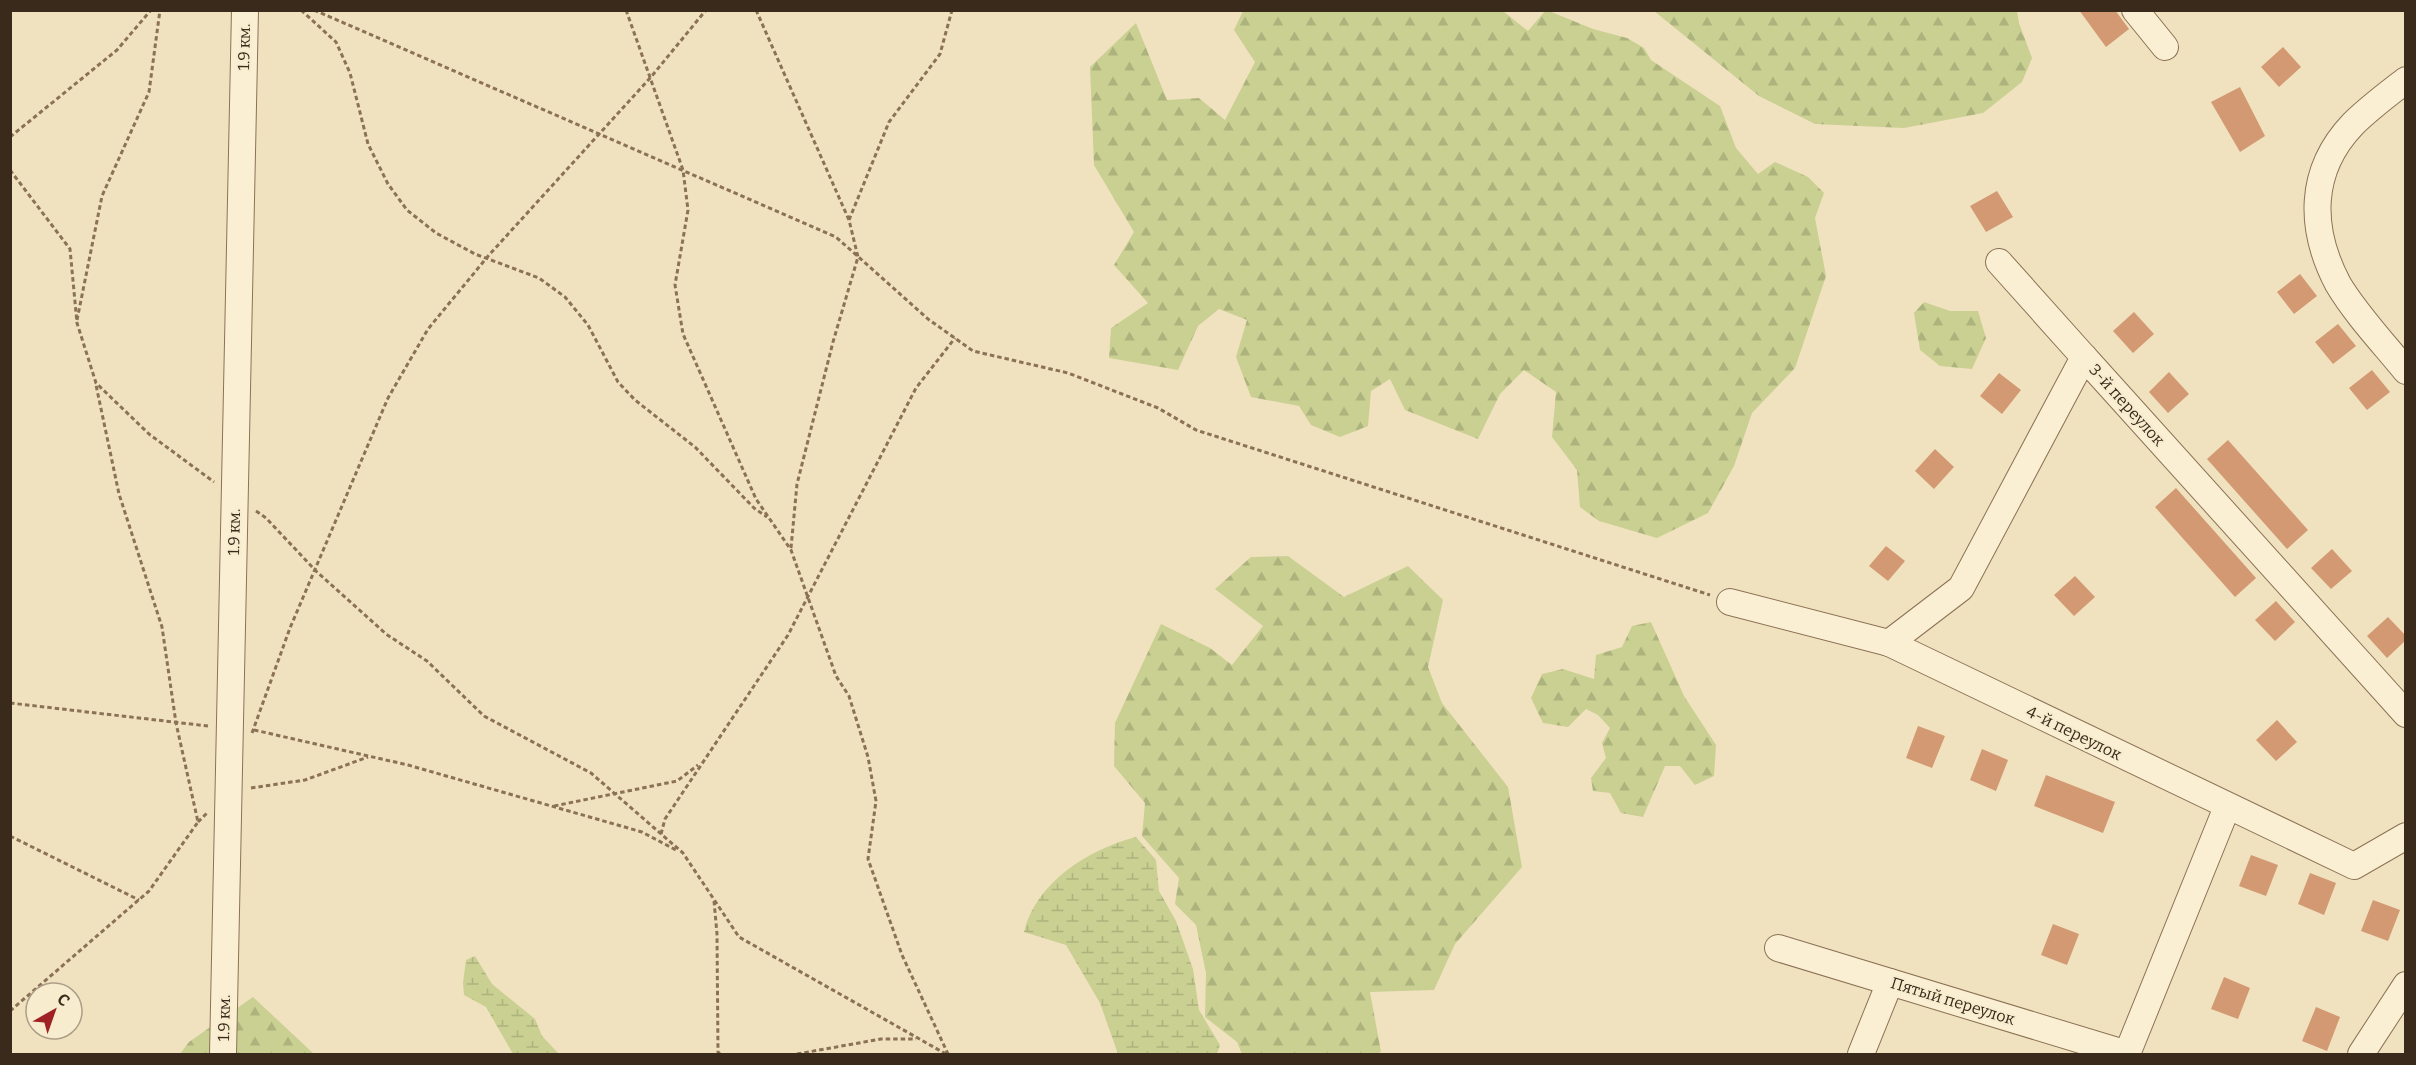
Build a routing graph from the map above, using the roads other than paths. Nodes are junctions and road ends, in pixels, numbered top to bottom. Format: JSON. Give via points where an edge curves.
{"nodes":[{"id":1,"x":245,"y":10,"type":"edge"},
{"id":2,"x":2135,"y":10,"type":"edge"},
{"id":3,"x":2165,"y":47,"type":"dead end"},
{"id":4,"x":2406,"y":80,"type":"edge"},
{"id":5,"x":1999,"y":262,"type":"dead end"},
{"id":6,"x":2084,"y":357,"type":"junction"},
{"id":7,"x":2406,"y":371,"type":"edge"},
{"id":8,"x":1730,"y":602,"type":"road end"},
{"id":9,"x":1889,"y":643,"type":"junction"},
{"id":10,"x":2406,"y":714,"type":"edge"},
{"id":11,"x":2227,"y":807,"type":"junction"},
{"id":12,"x":2406,"y":836,"type":"edge"},
{"id":13,"x":1778,"y":948,"type":"dead end"},
{"id":14,"x":1890,"y":982,"type":"junction"},
{"id":15,"x":2406,"y":985,"type":"edge"},
{"id":16,"x":223,"y":1054,"type":"edge"},
{"id":17,"x":1861,"y":1054,"type":"edge"},
{"id":18,"x":2127,"y":1054,"type":"edge"},
{"id":19,"x":2361,"y":1054,"type":"edge"}],
"edges":[{"from":1,"to":16,"type":"street","name":"1.9 км."},
{"from":2,"to":3,"type":"street"},
{"from":4,"to":7,"type":"street","via":[[2352,125],[2324,166],[2316,218],[2324,254],[2340,286]]},
{"from":5,"to":6,"type":"street"},
{"from":6,"to":9,"type":"street","name":"3-й переулок","via":[[1961,588]]},
{"from":6,"to":10,"type":"street","name":"3-й переулок"},
{"from":8,"to":9,"type":"street","name":"4-й переулок"},
{"from":9,"to":11,"type":"street","name":"4-й переулок"},
{"from":11,"to":12,"type":"street","name":"4-й переулок","via":[[2354,866]]},
{"from":11,"to":18,"type":"street"},
{"from":13,"to":14,"type":"street","name":"Пятый переулок"},
{"from":14,"to":17,"type":"street"},
{"from":14,"to":18,"type":"street","name":"Пятый переулок"},
{"from":15,"to":19,"type":"street"}]}
